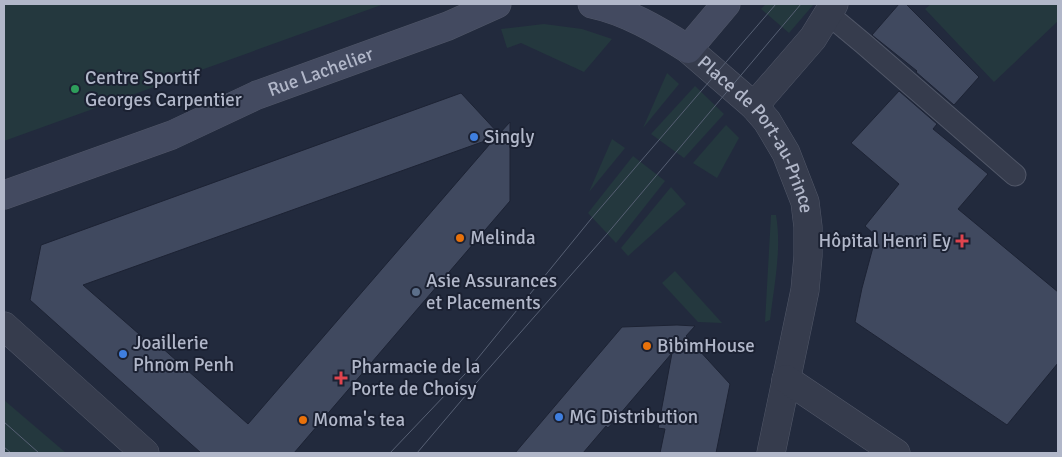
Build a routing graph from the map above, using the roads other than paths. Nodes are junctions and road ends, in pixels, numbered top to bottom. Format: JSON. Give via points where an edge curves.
{"nodes":[{"id":1,"x":498,"y":4,"type":"edge"},
{"id":2,"x":592,"y":4,"type":"edge"},
{"id":3,"x":726,"y":4,"type":"edge"},
{"id":4,"x":831,"y":9,"type":"edge"},
{"id":5,"x":688,"y":49,"type":"junction"},
{"id":6,"x":754,"y":106,"type":"junction"},
{"id":7,"x":1015,"y":175,"type":"dead end"},
{"id":8,"x":4,"y":195,"type":"edge"},
{"id":9,"x":4,"y":326,"type":"edge"},
{"id":10,"x":786,"y":379,"type":"junction"},
{"id":11,"x":145,"y":453,"type":"edge"},
{"id":12,"x":771,"y":453,"type":"edge"},
{"id":13,"x":896,"y":453,"type":"edge"}],
"edges":[{"from":1,"to":8,"type":"main road","name":"Rue Lachelier","via":[[448,26],[256,95],[172,135]]},
{"from":2,"to":5,"type":"main road","via":[[637,21]]},
{"from":3,"to":5,"type":"main road"},
{"from":4,"to":6,"type":"street","via":[[813,38]]},
{"from":4,"to":7,"type":"lane","via":[[864,44]]},
{"from":5,"to":6,"type":"street","name":"Place de Port-au-Prince"},
{"from":6,"to":10,"type":"street","name":"Place de Port-au-Prince","via":[[786,153],[805,202],[808,227],[805,290]]},
{"from":9,"to":11,"type":"street"},
{"from":10,"to":12,"type":"street","name":"Place de Port-au-Prince"},
{"from":10,"to":13,"type":"street"}]}
